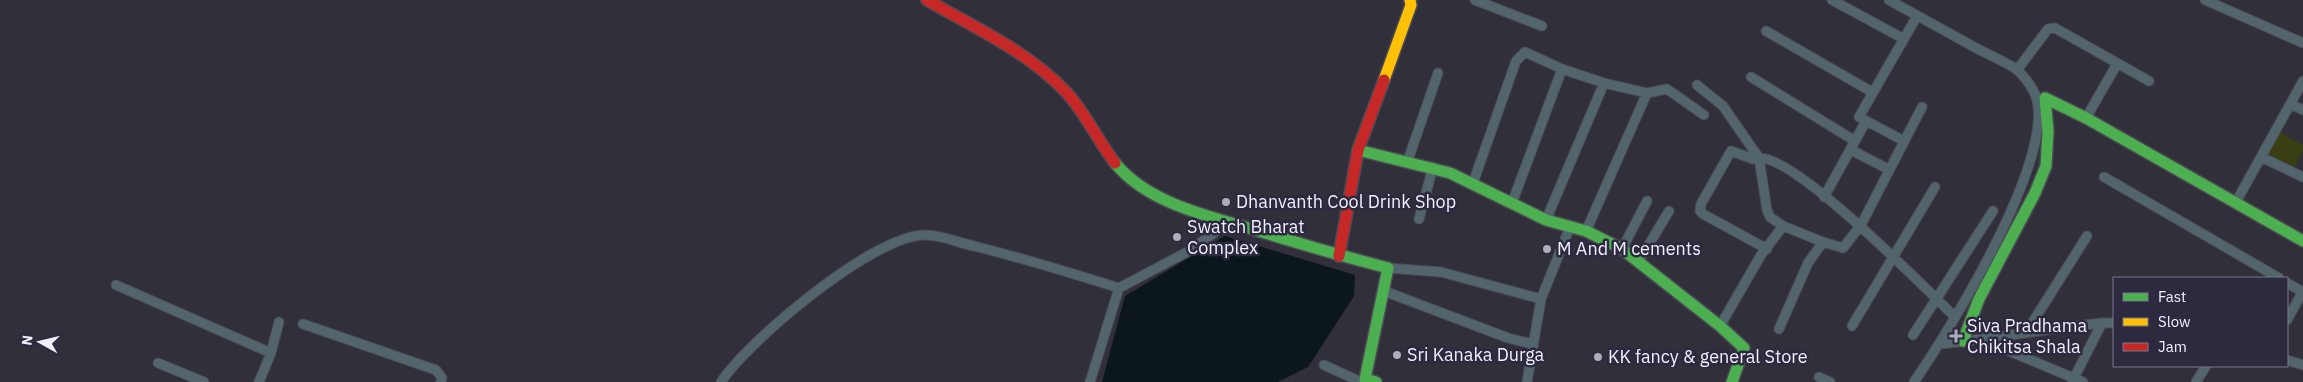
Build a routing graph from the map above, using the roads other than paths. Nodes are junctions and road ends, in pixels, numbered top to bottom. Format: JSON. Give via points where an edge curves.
{"nodes":[{"id":1,"x":927,"y":0,"type":"edge"},
{"id":2,"x":1410,"y":0,"type":"edge"},
{"id":3,"x":1475,"y":0,"type":"edge"},
{"id":4,"x":1832,"y":0,"type":"edge"},
{"id":5,"x":1889,"y":0,"type":"edge"},
{"id":6,"x":2205,"y":0,"type":"edge"},
{"id":7,"x":1915,"y":19,"type":"junction"},
{"id":8,"x":1542,"y":26,"type":"dead end"},
{"id":9,"x":1766,"y":31,"type":"dead end"},
{"id":10,"x":1906,"y":36,"type":"junction"},
{"id":11,"x":2303,"y":43,"type":"edge"},
{"id":12,"x":2117,"y":64,"type":"junction"},
{"id":13,"x":1562,"y":69,"type":"junction"},
{"id":14,"x":2017,"y":70,"type":"junction"},
{"id":15,"x":1438,"y":73,"type":"dead end"},
{"id":16,"x":1751,"y":78,"type":"dead end"},
{"id":17,"x":2303,"y":81,"type":"edge"},
{"id":18,"x":2149,"y":82,"type":"dead end"},
{"id":19,"x":1604,"y":83,"type":"junction"},
{"id":20,"x":1697,"y":85,"type":"dead end"},
{"id":21,"x":1872,"y":92,"type":"junction"},
{"id":22,"x":1647,"y":93,"type":"junction"},
{"id":23,"x":2039,"y":94,"type":"junction"},
{"id":24,"x":2290,"y":104,"type":"junction"},
{"id":25,"x":1922,"y":108,"type":"dead end"},
{"id":26,"x":2303,"y":110,"type":"edge"},
{"id":27,"x":1704,"y":115,"type":"dead end"},
{"id":28,"x":2086,"y":118,"type":"junction"},
{"id":29,"x":1866,"y":121,"type":"junction"},
{"id":30,"x":1856,"y":141,"type":"junction"},
{"id":31,"x":1904,"y":141,"type":"junction"},
{"id":32,"x":1358,"y":150,"type":"junction"},
{"id":33,"x":1851,"y":150,"type":"junction"},
{"id":34,"x":2261,"y":157,"type":"junction"},
{"id":35,"x":1759,"y":158,"type":"junction"},
{"id":36,"x":1408,"y":160,"type":"junction"},
{"id":37,"x":1433,"y":166,"type":"junction"},
{"id":38,"x":1888,"y":170,"type":"junction"},
{"id":39,"x":2104,"y":177,"type":"dead end"},
{"id":40,"x":2303,"y":177,"type":"edge"},
{"id":41,"x":1473,"y":183,"type":"junction"},
{"id":42,"x":1935,"y":186,"type":"dead end"},
{"id":43,"x":1824,"y":197,"type":"junction"},
{"id":44,"x":1647,"y":201,"type":"dead end"},
{"id":45,"x":2236,"y":202,"type":"junction"},
{"id":46,"x":1512,"y":203,"type":"junction"},
{"id":47,"x":1669,"y":211,"type":"dead end"},
{"id":48,"x":1993,"y":211,"type":"dead end"},
{"id":49,"x":1419,"y":219,"type":"dead end"},
{"id":50,"x":1546,"y":220,"type":"junction"},
{"id":51,"x":1229,"y":222,"type":"junction"},
{"id":52,"x":1861,"y":225,"type":"junction"},
{"id":53,"x":1570,"y":226,"type":"junction"},
{"id":54,"x":1783,"y":226,"type":"junction"},
{"id":55,"x":1586,"y":231,"type":"junction"},
{"id":56,"x":2087,"y":236,"type":"dead end"},
{"id":57,"x":2303,"y":241,"type":"edge"},
{"id":58,"x":1823,"y":242,"type":"junction"},
{"id":59,"x":1622,"y":249,"type":"junction"},
{"id":60,"x":1766,"y":249,"type":"junction"},
{"id":61,"x":1339,"y":256,"type":"junction"},
{"id":62,"x":1893,"y":257,"type":"junction"},
{"id":63,"x":1638,"y":261,"type":"junction"},
{"id":64,"x":1388,"y":268,"type":"junction"},
{"id":65,"x":2277,"y":277,"type":"edge"},
{"id":66,"x":2288,"y":284,"type":"edge"},
{"id":67,"x":116,"y":285,"type":"dead end"},
{"id":68,"x":1120,"y":288,"type":"junction"},
{"id":69,"x":1384,"y":290,"type":"junction"},
{"id":70,"x":2303,"y":292,"type":"edge"},
{"id":71,"x":1541,"y":298,"type":"junction"},
{"id":72,"x":1936,"y":299,"type":"junction"},
{"id":73,"x":1955,"y":317,"type":"junction"},
{"id":74,"x":2288,"y":318,"type":"edge"},
{"id":75,"x":279,"y":322,"type":"dead end"},
{"id":76,"x":2102,"y":323,"type":"junction"},
{"id":77,"x":2113,"y":323,"type":"edge"},
{"id":78,"x":303,"y":324,"type":"dead end"},
{"id":79,"x":1720,"y":326,"type":"junction"},
{"id":80,"x":1852,"y":326,"type":"dead end"},
{"id":81,"x":1779,"y":330,"type":"dead end"},
{"id":82,"x":2027,"y":331,"type":"junction"},
{"id":83,"x":1913,"y":335,"type":"dead end"},
{"id":84,"x":1982,"y":340,"type":"junction"},
{"id":85,"x":1961,"y":341,"type":"junction"},
{"id":86,"x":1533,"y":344,"type":"junction"},
{"id":87,"x":1944,"y":344,"type":"junction"},
{"id":88,"x":271,"y":353,"type":"junction"},
{"id":89,"x":2288,"y":360,"type":"edge"},
{"id":90,"x":158,"y":363,"type":"dead end"},
{"id":91,"x":1324,"y":365,"type":"dead end"},
{"id":92,"x":2303,"y":365,"type":"edge"},
{"id":93,"x":2205,"y":367,"type":"edge"},
{"id":94,"x":1819,"y":377,"type":"dead end"},
{"id":95,"x":1366,"y":381,"type":"edge"},
{"id":96,"x":2077,"y":381,"type":"edge"},
{"id":97,"x":204,"y":382,"type":"edge"},
{"id":98,"x":259,"y":382,"type":"edge"},
{"id":99,"x":441,"y":382,"type":"edge"},
{"id":100,"x":721,"y":382,"type":"edge"},
{"id":101,"x":1090,"y":382,"type":"edge"},
{"id":102,"x":1527,"y":382,"type":"edge"},
{"id":103,"x":1732,"y":382,"type":"edge"},
{"id":104,"x":1830,"y":382,"type":"edge"},
{"id":105,"x":1914,"y":382,"type":"edge"},
{"id":106,"x":2196,"y":382,"type":"edge"}],
"edges":[{"from":1,"to":51,"type":"street","via":[[1026,58],[1068,94],[1120,169],[1137,184],[1188,208]]},
{"from":2,"to":32,"type":"street","via":[[1411,5]]},
{"from":3,"to":8,"type":"street"},
{"from":4,"to":10,"type":"street"},
{"from":5,"to":7,"type":"street"},
{"from":6,"to":11,"type":"street"},
{"from":7,"to":10,"type":"street"},
{"from":7,"to":14,"type":"street"},
{"from":9,"to":21,"type":"street"},
{"from":10,"to":21,"type":"street"},
{"from":12,"to":14,"type":"street","via":[[2054,28],[2048,29]]},
{"from":12,"to":18,"type":"street"},
{"from":12,"to":28,"type":"street"},
{"from":13,"to":19,"type":"street"},
{"from":13,"to":41,"type":"street","via":[[1537,56],[1525,52],[1520,54]]},
{"from":13,"to":46,"type":"street"},
{"from":14,"to":23,"type":"street"},
{"from":15,"to":36,"type":"street"},
{"from":16,"to":30,"type":"street"},
{"from":17,"to":24,"type":"street"},
{"from":19,"to":22,"type":"street"},
{"from":19,"to":50,"type":"street"},
{"from":20,"to":35,"type":"street","via":[[1723,106]]},
{"from":21,"to":29,"type":"street","via":[[1859,117]]},
{"from":22,"to":27,"type":"street","via":[[1667,89]]},
{"from":22,"to":55,"type":"street"},
{"from":23,"to":28,"type":"street"},
{"from":23,"to":73,"type":"street","via":[[2036,128],[2023,186]]},
{"from":23,"to":85,"type":"street","via":[[2048,131],[2046,166]]},
{"from":24,"to":26,"type":"street"},
{"from":24,"to":34,"type":"street"},
{"from":25,"to":31,"type":"street"},
{"from":28,"to":45,"type":"street"},
{"from":29,"to":30,"type":"street"},
{"from":29,"to":31,"type":"street"},
{"from":30,"to":33,"type":"street"},
{"from":31,"to":38,"type":"street"},
{"from":32,"to":36,"type":"street"},
{"from":32,"to":61,"type":"street"},
{"from":33,"to":38,"type":"street"},
{"from":33,"to":43,"type":"street"},
{"from":34,"to":40,"type":"street"},
{"from":34,"to":45,"type":"street"},
{"from":35,"to":43,"type":"street","via":[[1765,157],[1783,166]]},
{"from":35,"to":54,"type":"street","via":[[1767,210],[1770,217]]},
{"from":35,"to":60,"type":"street","via":[[1731,151],[1700,211]]},
{"from":36,"to":37,"type":"street"},
{"from":37,"to":41,"type":"street"},
{"from":37,"to":49,"type":"street"},
{"from":38,"to":52,"type":"street"},
{"from":39,"to":65,"type":"street"},
{"from":41,"to":46,"type":"street"},
{"from":42,"to":62,"type":"street"},
{"from":43,"to":52,"type":"street"},
{"from":44,"to":59,"type":"street"},
{"from":45,"to":57,"type":"street"},
{"from":46,"to":50,"type":"street"},
{"from":47,"to":63,"type":"street"},
{"from":48,"to":72,"type":"street"},
{"from":50,"to":53,"type":"street"},
{"from":51,"to":61,"type":"street"},
{"from":51,"to":68,"type":"street","via":[[1189,251]]},
{"from":52,"to":58,"type":"street","via":[[1843,248]]},
{"from":52,"to":62,"type":"street"},
{"from":53,"to":55,"type":"street"},
{"from":53,"to":71,"type":"street"},
{"from":54,"to":58,"type":"street"},
{"from":54,"to":60,"type":"street"},
{"from":55,"to":59,"type":"street"},
{"from":56,"to":82,"type":"street"},
{"from":58,"to":81,"type":"street","via":[[1808,263]]},
{"from":59,"to":63,"type":"street"},
{"from":60,"to":79,"type":"street"},
{"from":61,"to":64,"type":"street"},
{"from":62,"to":72,"type":"street"},
{"from":62,"to":80,"type":"street"},
{"from":63,"to":79,"type":"street"},
{"from":64,"to":69,"type":"street"},
{"from":64,"to":71,"type":"street","via":[[1441,272]]},
{"from":66,"to":70,"type":"street"},
{"from":67,"to":88,"type":"street"},
{"from":68,"to":100,"type":"street","via":[[1026,259],[927,235],[908,236],[860,261],[802,302],[733,364]]},
{"from":68,"to":101,"type":"street"},
{"from":69,"to":86,"type":"street","via":[[1508,338]]},
{"from":69,"to":95,"type":"street"},
{"from":70,"to":74,"type":"street"},
{"from":71,"to":86,"type":"street"},
{"from":72,"to":73,"type":"street"},
{"from":72,"to":83,"type":"street"},
{"from":73,"to":87,"type":"street"},
{"from":75,"to":88,"type":"street"},
{"from":76,"to":77,"type":"street"},
{"from":76,"to":82,"type":"street"},
{"from":76,"to":96,"type":"street"},
{"from":78,"to":99,"type":"street","via":[[436,370]]},
{"from":79,"to":103,"type":"street","via":[[1744,348]]},
{"from":82,"to":84,"type":"street"},
{"from":84,"to":85,"type":"street"},
{"from":84,"to":96,"type":"street"},
{"from":85,"to":87,"type":"street"},
{"from":86,"to":102,"type":"street"},
{"from":87,"to":105,"type":"street"},
{"from":88,"to":98,"type":"street"},
{"from":89,"to":92,"type":"street"},
{"from":90,"to":97,"type":"street"},
{"from":91,"to":95,"type":"street"},
{"from":93,"to":106,"type":"street"},
{"from":94,"to":104,"type":"street"}]}
